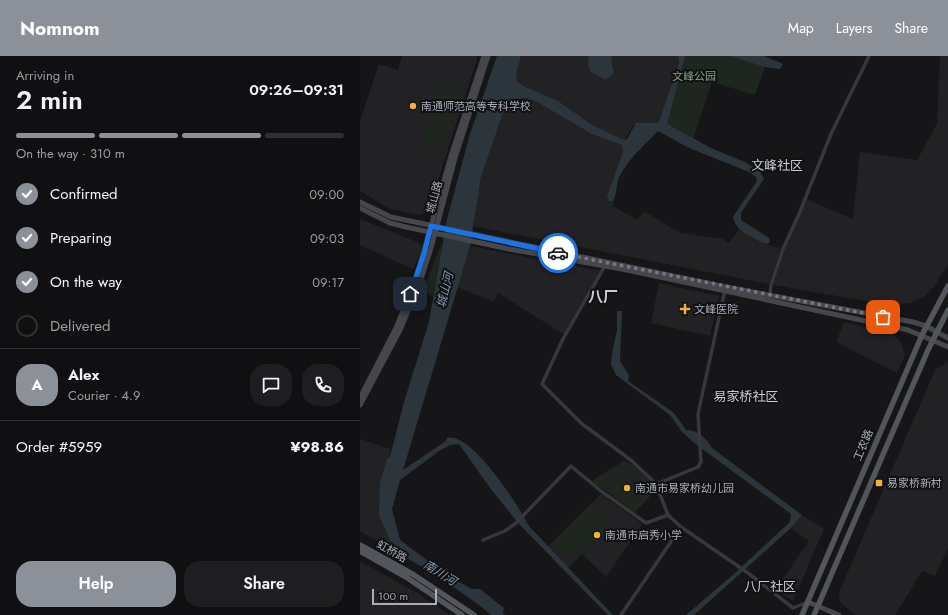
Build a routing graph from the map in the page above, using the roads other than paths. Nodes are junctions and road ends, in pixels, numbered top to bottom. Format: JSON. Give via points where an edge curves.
{"nodes":[{"id":1,"x":484,"y":56,"type":"edge"},
{"id":2,"x":488,"y":56,"type":"edge"},
{"id":3,"x":869,"y":56,"type":"edge"},
{"id":4,"x":360,"y":202,"type":"edge"},
{"id":5,"x":360,"y":208,"type":"edge"},
{"id":6,"x":433,"y":230,"type":"junction"},
{"id":7,"x":606,"y":264,"type":"junction"},
{"id":8,"x":948,"y":286,"type":"edge"},
{"id":9,"x":725,"y":289,"type":"junction"},
{"id":10,"x":770,"y":295,"type":"junction"},
{"id":11,"x":948,"y":310,"type":"edge"},
{"id":12,"x":926,"y":326,"type":"junction"},
{"id":13,"x":936,"y":331,"type":"junction"},
{"id":14,"x":922,"y":335,"type":"junction"},
{"id":15,"x":948,"y":338,"type":"edge"},
{"id":16,"x":932,"y":340,"type":"junction"},
{"id":17,"x":948,"y":347,"type":"edge"},
{"id":18,"x":360,"y":398,"type":"edge"},
{"id":19,"x":360,"y":405,"type":"edge"},
{"id":20,"x":656,"y":484,"type":"junction"},
{"id":21,"x":668,"y":515,"type":"junction"},
{"id":22,"x":680,"y":527,"type":"junction"},
{"id":23,"x":483,"y":540,"type":"dead end"},
{"id":24,"x":360,"y":545,"type":"edge"},
{"id":25,"x":360,"y":551,"type":"edge"},
{"id":26,"x":808,"y":602,"type":"junction"},
{"id":27,"x":818,"y":606,"type":"junction"},
{"id":28,"x":462,"y":615,"type":"edge"},
{"id":29,"x":474,"y":615,"type":"edge"},
{"id":30,"x":621,"y":615,"type":"edge"},
{"id":31,"x":802,"y":615,"type":"edge"},
{"id":32,"x":814,"y":615,"type":"edge"},
{"id":33,"x":839,"y":615,"type":"edge"}],
"edges":[{"from":1,"to":6,"type":"main road","name":"城山路","via":[[451,156]]},
{"from":2,"to":6,"type":"main road","name":"城山路"},
{"from":3,"to":10,"type":"street","via":[[831,134],[783,249]]},
{"from":4,"to":6,"type":"main road","via":[[391,217]]},
{"from":5,"to":6,"type":"main road","via":[[390,223]]},
{"from":6,"to":7,"type":"main road"},
{"from":6,"to":18,"type":"main road","name":"城山路","via":[[399,321]]},
{"from":6,"to":19,"type":"main road","name":"城山路","via":[[420,282]]},
{"from":7,"to":9,"type":"main road"},
{"from":7,"to":20,"type":"street","via":[[563,339],[542,384],[581,423],[632,461]]},
{"from":8,"to":12,"type":"main road","name":"工农路"},
{"from":9,"to":10,"type":"main road"},
{"from":9,"to":14,"type":"main road"},
{"from":9,"to":20,"type":"street","via":[[698,414],[701,462],[698,467]]},
{"from":10,"to":12,"type":"main road"},
{"from":11,"to":13,"type":"main road"},
{"from":12,"to":13,"type":"main road"},
{"from":12,"to":14,"type":"main road","name":"工农路"},
{"from":13,"to":15,"type":"main road"},
{"from":13,"to":16,"type":"main road"},
{"from":14,"to":16,"type":"main road"},
{"from":14,"to":26,"type":"main road","name":"工农路"},
{"from":16,"to":17,"type":"main road"},
{"from":16,"to":27,"type":"main road"},
{"from":20,"to":21,"type":"street"},
{"from":21,"to":22,"type":"street"},
{"from":21,"to":23,"type":"street","via":[[646,523],[571,466],[516,523]]},
{"from":22,"to":26,"type":"street","via":[[793,608]]},
{"from":22,"to":30,"type":"street"},
{"from":24,"to":29,"type":"main road","name":"虹桥路","via":[[414,575]]},
{"from":25,"to":28,"type":"main road","name":"虹桥路"},
{"from":26,"to":27,"type":"main road"},
{"from":26,"to":31,"type":"main road","name":"工农路"},
{"from":27,"to":32,"type":"main road"},
{"from":27,"to":33,"type":"main road"}]}
